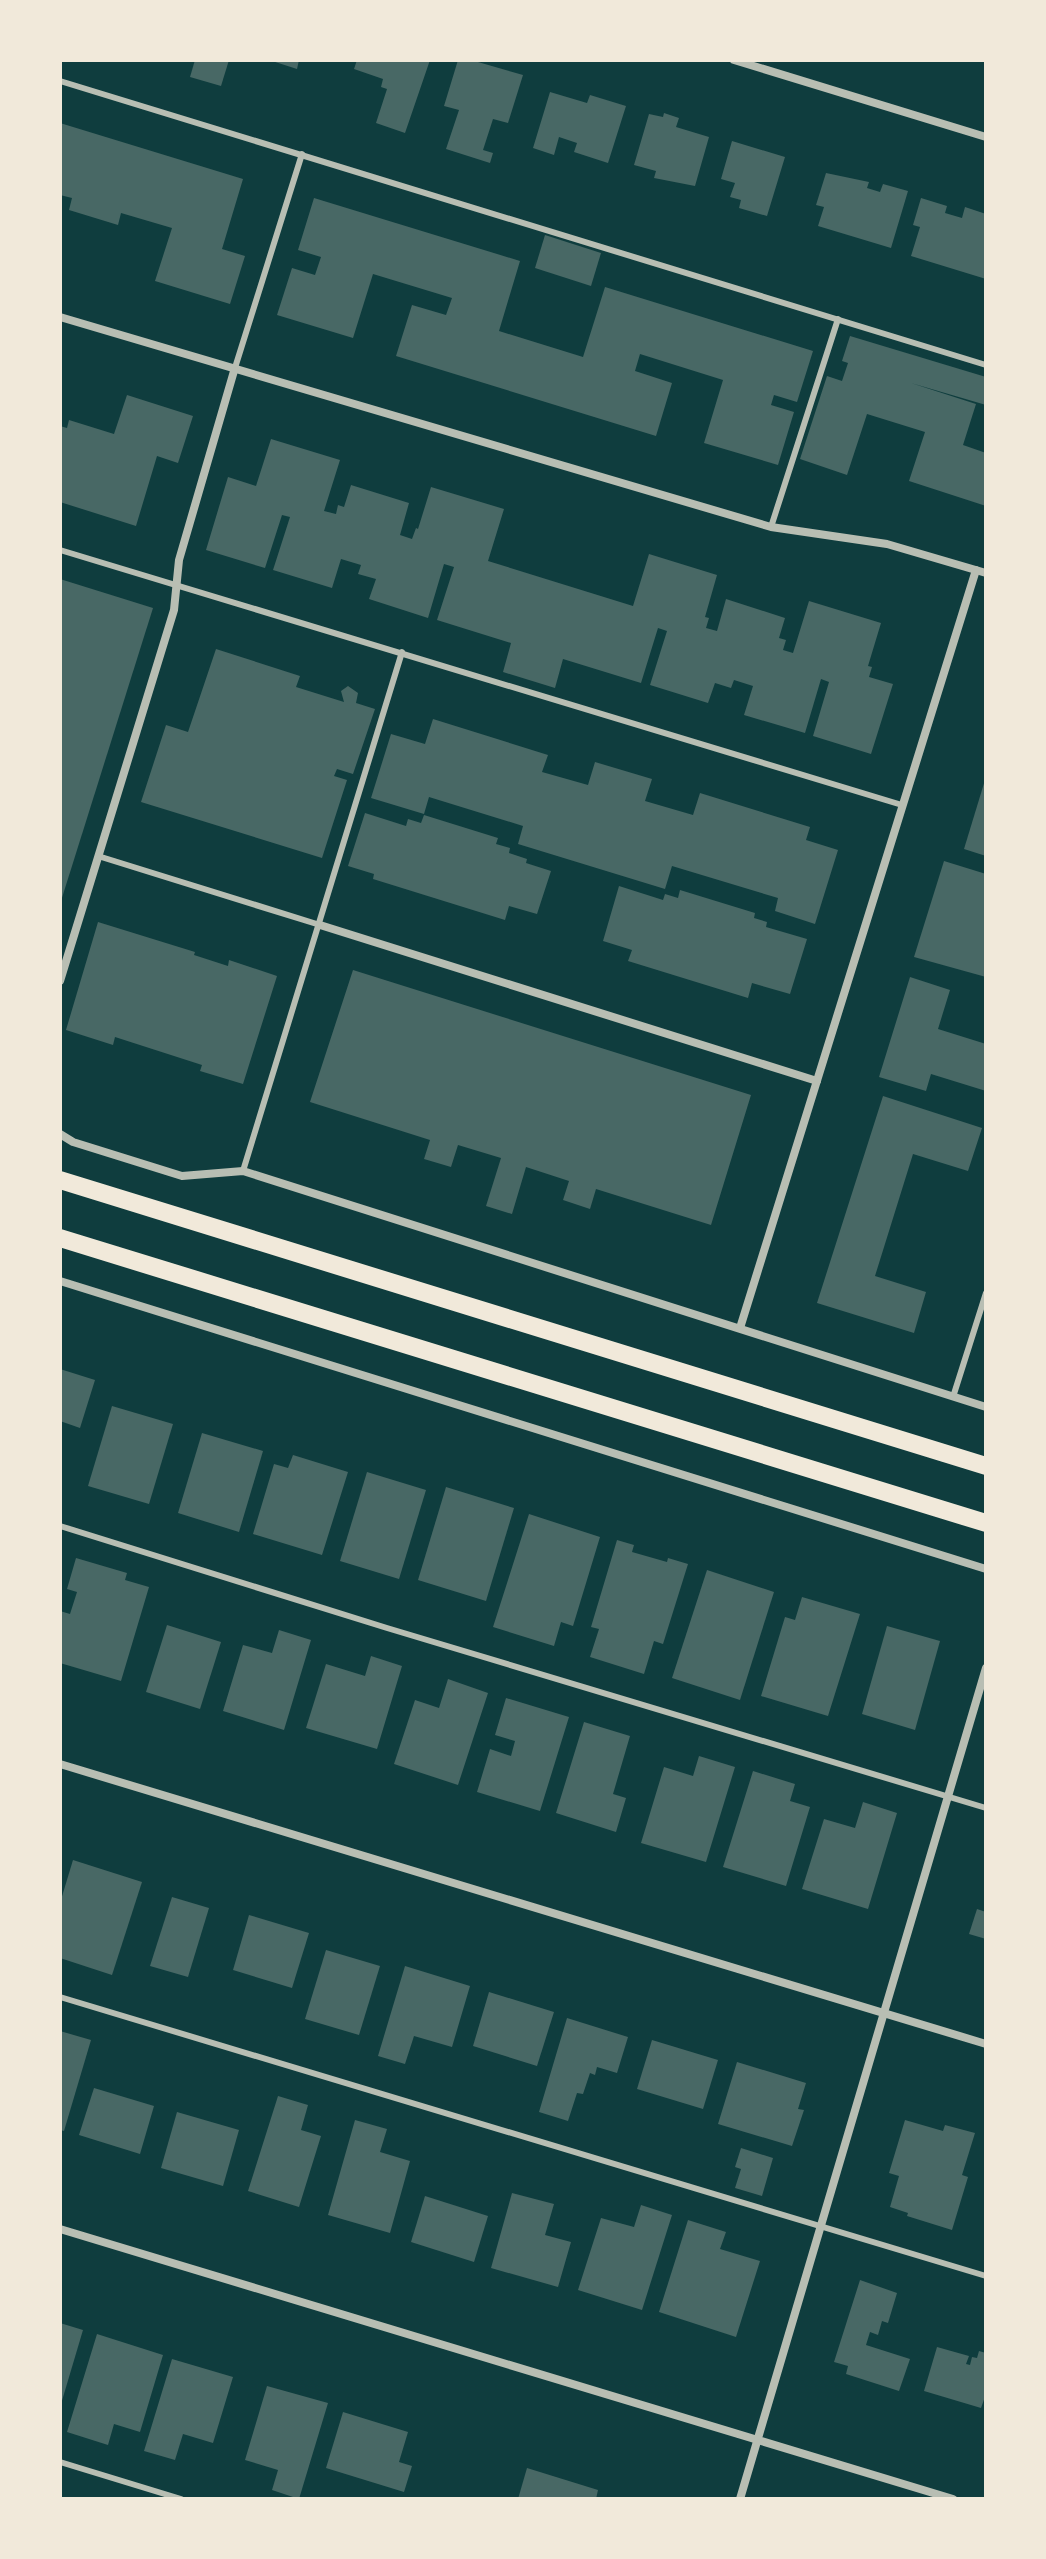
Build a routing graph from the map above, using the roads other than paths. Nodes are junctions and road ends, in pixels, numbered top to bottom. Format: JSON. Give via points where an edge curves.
{"nodes":[{"id":1,"x":734,"y":60,"type":"edge"},
{"id":2,"x":60,"y":81,"type":"edge"},
{"id":3,"x":986,"y":137,"type":"edge"},
{"id":4,"x":302,"y":154,"type":"junction"},
{"id":5,"x":60,"y":317,"type":"edge"},
{"id":6,"x":838,"y":319,"type":"junction"},
{"id":7,"x":986,"y":365,"type":"edge"},
{"id":8,"x":234,"y":371,"type":"junction"},
{"id":9,"x":771,"y":527,"type":"junction"},
{"id":10,"x":60,"y":550,"type":"edge"},
{"id":11,"x":976,"y":570,"type":"junction"},
{"id":12,"x":986,"y":573,"type":"edge"},
{"id":13,"x":177,"y":586,"type":"junction"},
{"id":14,"x":402,"y":652,"type":"junction"},
{"id":15,"x":902,"y":805,"type":"junction"},
{"id":16,"x":98,"y":856,"type":"junction"},
{"id":17,"x":320,"y":925,"type":"junction"},
{"id":18,"x":60,"y":981,"type":"edge"},
{"id":19,"x":817,"y":1081,"type":"junction"},
{"id":20,"x":60,"y":1134,"type":"edge"},
{"id":21,"x":243,"y":1171,"type":"junction"},
{"id":22,"x":60,"y":1180,"type":"edge"},
{"id":23,"x":60,"y":1238,"type":"edge"},
{"id":24,"x":60,"y":1281,"type":"edge"},
{"id":25,"x":986,"y":1293,"type":"edge"},
{"id":26,"x":740,"y":1328,"type":"junction"},
{"id":27,"x":953,"y":1397,"type":"junction"},
{"id":28,"x":986,"y":1407,"type":"edge"},
{"id":29,"x":986,"y":1466,"type":"edge"},
{"id":30,"x":986,"y":1523,"type":"edge"},
{"id":31,"x":60,"y":1526,"type":"edge"},
{"id":32,"x":986,"y":1569,"type":"edge"},
{"id":33,"x":986,"y":1668,"type":"edge"},
{"id":34,"x":60,"y":1764,"type":"edge"},
{"id":35,"x":949,"y":1797,"type":"junction"},
{"id":36,"x":986,"y":1808,"type":"edge"},
{"id":37,"x":60,"y":1997,"type":"edge"},
{"id":38,"x":883,"y":2013,"type":"junction"},
{"id":39,"x":986,"y":2044,"type":"edge"},
{"id":40,"x":821,"y":2226,"type":"junction"},
{"id":41,"x":60,"y":2229,"type":"edge"},
{"id":42,"x":986,"y":2276,"type":"edge"},
{"id":43,"x":757,"y":2440,"type":"junction"},
{"id":44,"x":60,"y":2462,"type":"edge"},
{"id":45,"x":181,"y":2499,"type":"edge"},
{"id":46,"x":740,"y":2499,"type":"edge"},
{"id":47,"x":953,"y":2499,"type":"edge"}],
"edges":[{"from":1,"to":3,"type":"street"},
{"from":2,"to":4,"type":"lane"},
{"from":4,"to":6,"type":"lane"},
{"from":4,"to":8,"type":"lane"},
{"from":5,"to":8,"type":"street"},
{"from":6,"to":7,"type":"lane"},
{"from":6,"to":9,"type":"lane"},
{"from":8,"to":9,"type":"street"},
{"from":8,"to":13,"type":"street","via":[[179,560]]},
{"from":9,"to":11,"type":"street","via":[[887,544]]},
{"from":10,"to":13,"type":"lane"},
{"from":11,"to":12,"type":"street"},
{"from":11,"to":15,"type":"street"},
{"from":13,"to":14,"type":"lane"},
{"from":13,"to":16,"type":"street"},
{"from":14,"to":15,"type":"lane"},
{"from":14,"to":17,"type":"lane"},
{"from":15,"to":19,"type":"street"},
{"from":16,"to":17,"type":"lane"},
{"from":16,"to":18,"type":"street"},
{"from":17,"to":19,"type":"street"},
{"from":17,"to":21,"type":"lane"},
{"from":19,"to":26,"type":"street"},
{"from":20,"to":21,"type":"street","via":[[182,1176]]},
{"from":21,"to":26,"type":"street"},
{"from":22,"to":29,"type":"main road"},
{"from":23,"to":30,"type":"main road"},
{"from":24,"to":32,"type":"street"},
{"from":25,"to":27,"type":"lane"},
{"from":26,"to":27,"type":"street"},
{"from":27,"to":28,"type":"street"},
{"from":31,"to":35,"type":"lane"},
{"from":33,"to":35,"type":"street"},
{"from":34,"to":38,"type":"street"},
{"from":35,"to":36,"type":"lane"},
{"from":35,"to":38,"type":"street"},
{"from":37,"to":40,"type":"lane"},
{"from":38,"to":39,"type":"street"},
{"from":38,"to":40,"type":"street"},
{"from":40,"to":42,"type":"lane"},
{"from":40,"to":43,"type":"street"},
{"from":41,"to":43,"type":"street"},
{"from":43,"to":46,"type":"street"},
{"from":43,"to":47,"type":"street"},
{"from":44,"to":45,"type":"lane"}]}
